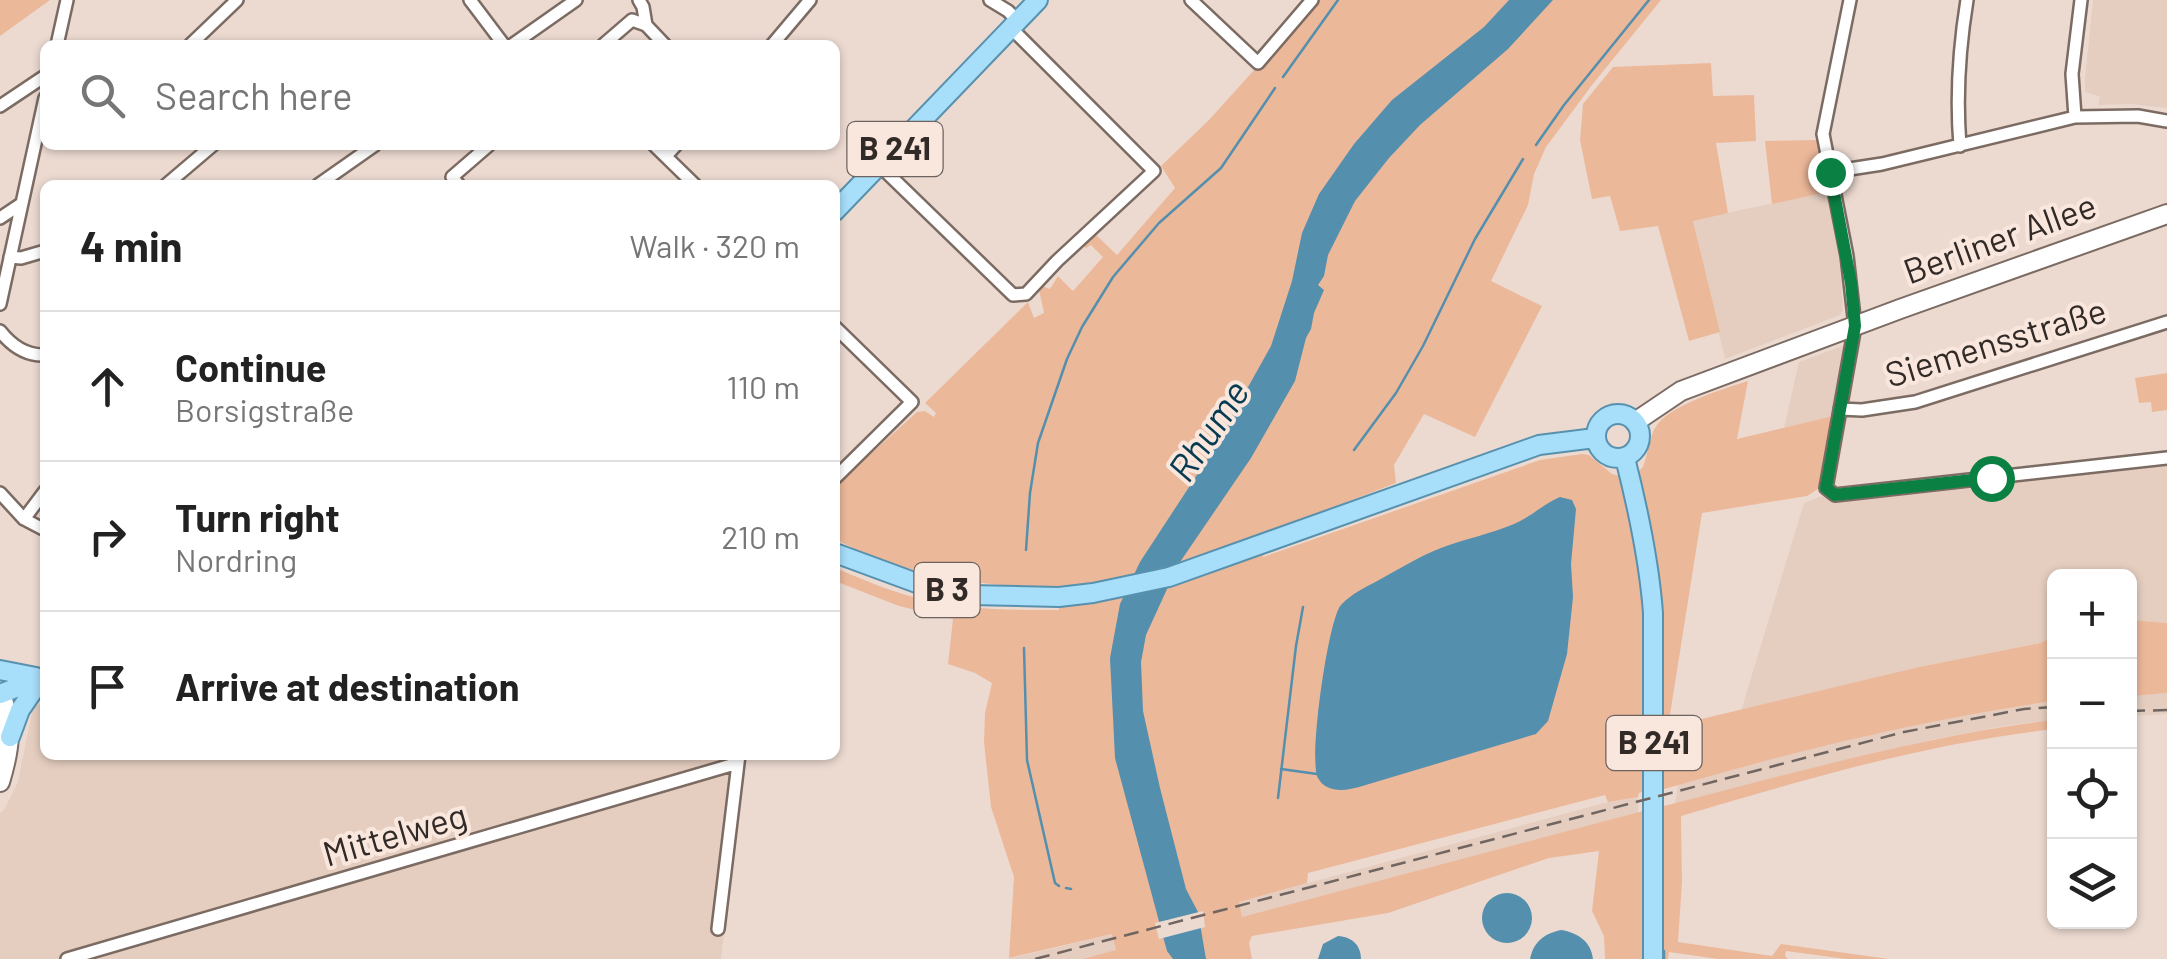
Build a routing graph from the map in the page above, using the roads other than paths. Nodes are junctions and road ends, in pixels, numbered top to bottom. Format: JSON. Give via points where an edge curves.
{"nodes":[{"id":1,"x":67,"y":0,"type":"edge"},
{"id":2,"x":237,"y":0,"type":"edge"},
{"id":3,"x":470,"y":0,"type":"edge"},
{"id":4,"x":576,"y":0,"type":"edge"},
{"id":5,"x":639,"y":0,"type":"edge"},
{"id":6,"x":810,"y":0,"type":"edge"},
{"id":7,"x":990,"y":0,"type":"edge"},
{"id":8,"x":1038,"y":0,"type":"edge"},
{"id":9,"x":1191,"y":0,"type":"edge"},
{"id":10,"x":1312,"y":0,"type":"edge"},
{"id":11,"x":1850,"y":0,"type":"edge"},
{"id":12,"x":1967,"y":0,"type":"edge"},
{"id":13,"x":2081,"y":0,"type":"edge"},
{"id":14,"x":646,"y":25,"type":"junction"},
{"id":15,"x":1014,"y":25,"type":"junction"},
{"id":16,"x":57,"y":40,"type":"edge"},
{"id":17,"x":195,"y":40,"type":"edge"},
{"id":18,"x":500,"y":40,"type":"edge"},
{"id":19,"x":519,"y":40,"type":"edge"},
{"id":20,"x":609,"y":40,"type":"edge"},
{"id":21,"x":661,"y":40,"type":"edge"},
{"id":22,"x":776,"y":40,"type":"edge"},
{"id":23,"x":40,"y":79,"type":"edge"},
{"id":24,"x":0,"y":106,"type":"edge"},
{"id":25,"x":2075,"y":117,"type":"junction"},
{"id":26,"x":2167,"y":121,"type":"edge"},
{"id":27,"x":40,"y":136,"type":"edge"},
{"id":28,"x":1960,"y":146,"type":"junction"},
{"id":29,"x":207,"y":150,"type":"edge"},
{"id":30,"x":368,"y":150,"type":"edge"},
{"id":31,"x":483,"y":150,"type":"edge"},
{"id":32,"x":659,"y":150,"type":"edge"},
{"id":33,"x":671,"y":150,"type":"edge"},
{"id":34,"x":666,"y":156,"type":"junction"},
{"id":35,"x":879,"y":165,"type":"junction"},
{"id":36,"x":1830,"y":172,"type":"junction"},
{"id":37,"x":172,"y":180,"type":"edge"},
{"id":38,"x":325,"y":180,"type":"edge"},
{"id":39,"x":456,"y":180,"type":"edge"},
{"id":40,"x":691,"y":180,"type":"edge"},
{"id":41,"x":21,"y":204,"type":"junction"},
{"id":42,"x":840,"y":206,"type":"edge"},
{"id":43,"x":2167,"y":214,"type":"edge"},
{"id":44,"x":0,"y":218,"type":"edge"},
{"id":45,"x":40,"y":253,"type":"edge"},
{"id":46,"x":10,"y":256,"type":"junction"},
{"id":47,"x":0,"y":304,"type":"edge"},
{"id":48,"x":2167,"y":322,"type":"edge"},
{"id":49,"x":1855,"y":326,"type":"junction"},
{"id":50,"x":0,"y":331,"type":"edge"},
{"id":51,"x":840,"y":332,"type":"edge"},
{"id":52,"x":40,"y":356,"type":"edge"},
{"id":53,"x":1840,"y":408,"type":"junction"},
{"id":54,"x":1635,"y":422,"type":"junction"},
{"id":55,"x":1595,"y":438,"type":"junction"},
{"id":56,"x":1624,"y":458,"type":"junction"},
{"id":57,"x":2167,"y":458,"type":"edge"},
{"id":58,"x":840,"y":473,"type":"edge"},
{"id":59,"x":0,"y":493,"type":"edge"},
{"id":60,"x":40,"y":498,"type":"edge"},
{"id":61,"x":24,"y":519,"type":"junction"},
{"id":62,"x":40,"y":527,"type":"edge"},
{"id":63,"x":840,"y":555,"type":"edge"},
{"id":64,"x":0,"y":670,"type":"edge"},
{"id":65,"x":40,"y":677,"type":"edge"},
{"id":66,"x":40,"y":678,"type":"edge"},
{"id":67,"x":40,"y":682,"type":"edge"},
{"id":68,"x":0,"y":693,"type":"edge"},
{"id":69,"x":5,"y":747,"type":"edge"},
{"id":70,"x":736,"y":760,"type":"edge"},
{"id":71,"x":739,"y":760,"type":"edge"},
{"id":72,"x":0,"y":782,"type":"edge"},
{"id":73,"x":718,"y":929,"type":"dead end"},
{"id":74,"x":68,"y":959,"type":"edge"},
{"id":75,"x":1654,"y":959,"type":"edge"}],
"edges":[{"from":1,"to":16,"type":"street"},
{"from":2,"to":17,"type":"street"},
{"from":3,"to":18,"type":"street"},
{"from":4,"to":19,"type":"street"},
{"from":5,"to":14,"type":"street"},
{"from":6,"to":22,"type":"street"},
{"from":7,"to":15,"type":"street","via":[[1008,11]]},
{"from":8,"to":15,"type":"main road","number":"B 241"},
{"from":9,"to":10,"type":"street","via":[[1258,63]]},
{"from":11,"to":36,"type":"street","via":[[1823,134]]},
{"from":12,"to":28,"type":"street"},
{"from":13,"to":25,"type":"street","via":[[2072,74]]},
{"from":14,"to":20,"type":"street","via":[[632,20]]},
{"from":14,"to":21,"type":"street"},
{"from":15,"to":35,"type":"main road","number":"B 241"},
{"from":15,"to":35,"type":"street","via":[[1154,171],[1026,294],[1013,295]]},
{"from":23,"to":24,"type":"street"},
{"from":25,"to":26,"type":"street"},
{"from":25,"to":28,"type":"street"},
{"from":27,"to":41,"type":"street"},
{"from":28,"to":36,"type":"street"},
{"from":29,"to":37,"type":"street"},
{"from":30,"to":38,"type":"street"},
{"from":31,"to":39,"type":"street"},
{"from":32,"to":34,"type":"street"},
{"from":33,"to":34,"type":"street"},
{"from":34,"to":40,"type":"street"},
{"from":35,"to":42,"type":"main road","number":"B 241"},
{"from":36,"to":49,"type":"street"},
{"from":41,"to":44,"type":"street"},
{"from":41,"to":46,"type":"street"},
{"from":43,"to":49,"type":"main road","name":"Berliner Allee","number":"B 3"},
{"from":45,"to":46,"type":"street"},
{"from":46,"to":47,"type":"street"},
{"from":48,"to":53,"type":"street","name":"Siemensstraße","via":[[1915,402]]},
{"from":49,"to":53,"type":"street"},
{"from":49,"to":54,"type":"main road","number":"B 3","via":[[1681,391]]},
{"from":50,"to":52,"type":"street","via":[[20,350]]},
{"from":51,"to":58,"type":"street","via":[[912,402]]},
{"from":53,"to":57,"type":"street","via":[[1826,488],[1835,495]]},
{"from":54,"to":55,"type":"main road","number":"B 3","via":[[1609,415]]},
{"from":54,"to":56,"type":"main road","via":[[1640,439]]},
{"from":55,"to":56,"type":"main road","via":[[1603,454]]},
{"from":55,"to":63,"type":"main road","number":"B 3","via":[[1527,449],[1124,588],[1060,597],[970,595],[922,586]]},
{"from":56,"to":75,"type":"main road","number":"B 241","via":[[1653,612]]},
{"from":59,"to":61,"type":"street"},
{"from":60,"to":61,"type":"street"},
{"from":61,"to":62,"type":"street"},
{"from":64,"to":65,"type":"main road"},
{"from":66,"to":68,"type":"main road"},
{"from":67,"to":69,"type":"main road"},
{"from":68,"to":69,"type":"main road","via":[[10,724]]},
{"from":69,"to":72,"type":"main road"},
{"from":70,"to":74,"type":"street","name":"Mittelweg"},
{"from":71,"to":73,"type":"street"}]}
